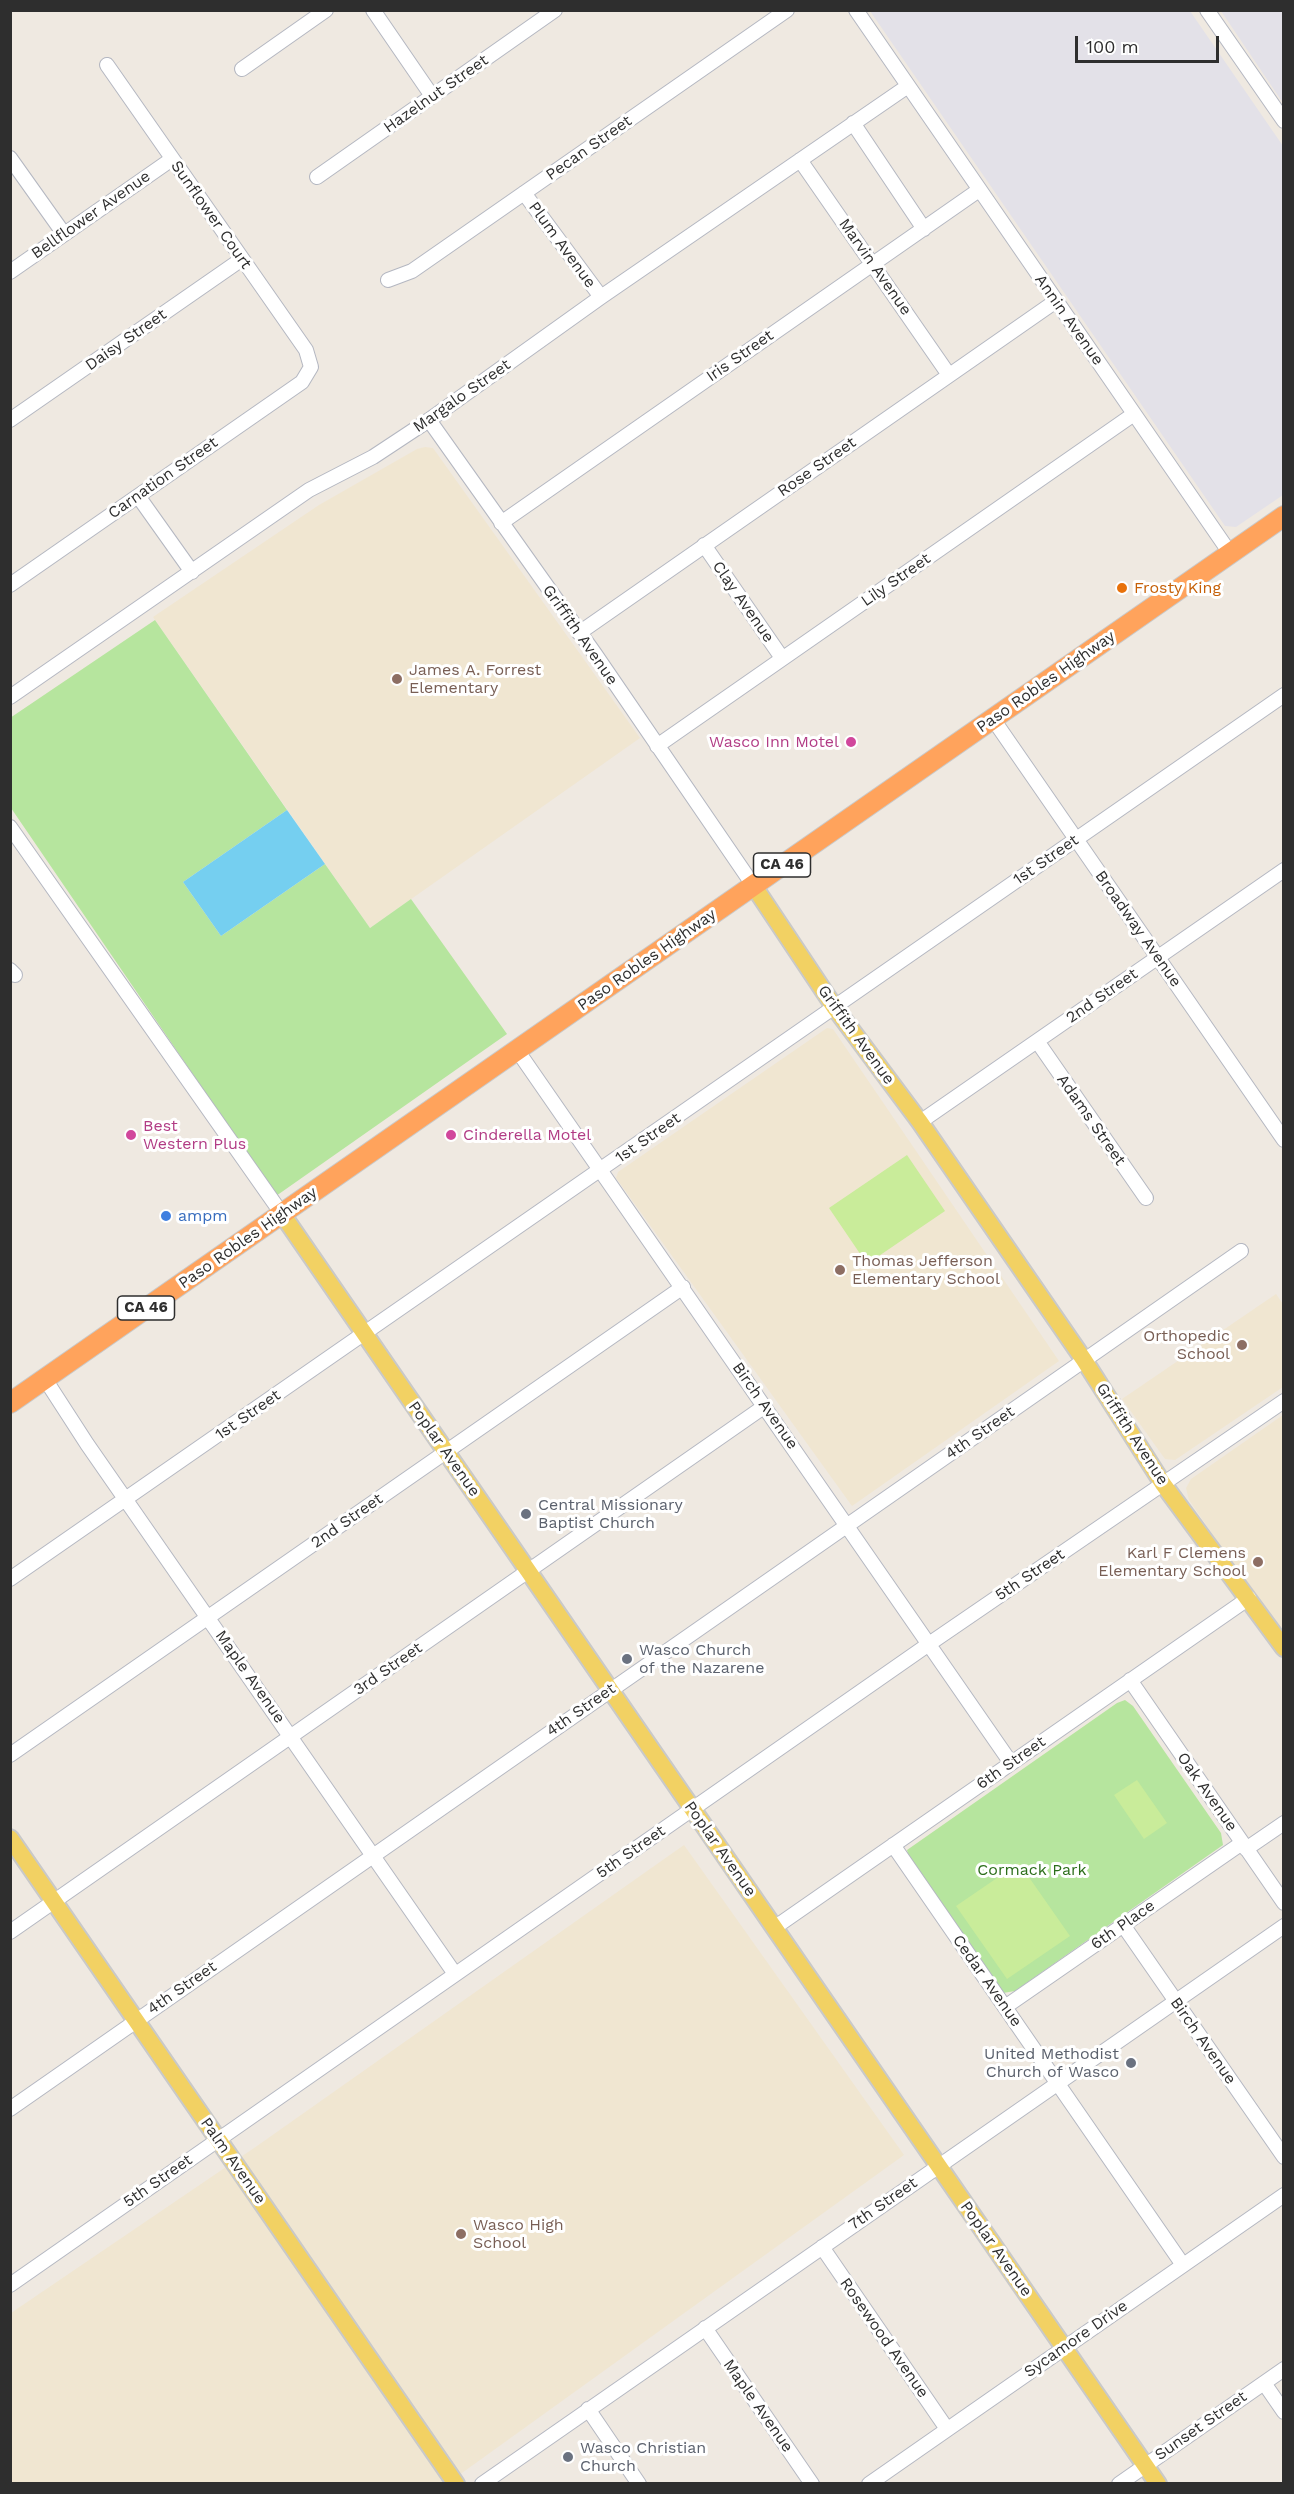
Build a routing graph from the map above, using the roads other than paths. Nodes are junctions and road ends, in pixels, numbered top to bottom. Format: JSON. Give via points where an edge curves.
{"nodes":[{"id":1,"x":326,"y":10,"type":"edge"},
{"id":2,"x":373,"y":10,"type":"edge"},
{"id":3,"x":555,"y":10,"type":"edge"},
{"id":4,"x":787,"y":10,"type":"edge"},
{"id":5,"x":856,"y":10,"type":"edge"},
{"id":6,"x":1207,"y":10,"type":"edge"},
{"id":7,"x":107,"y":66,"type":"dead end"},
{"id":8,"x":242,"y":69,"type":"dead end"},
{"id":9,"x":908,"y":86,"type":"junction"},
{"id":10,"x":432,"y":96,"type":"junction"},
{"id":11,"x":1284,"y":121,"type":"edge"},
{"id":12,"x":853,"y":123,"type":"junction"},
{"id":13,"x":10,"y":158,"type":"edge"},
{"id":14,"x":172,"y":159,"type":"junction"},
{"id":15,"x":801,"y":160,"type":"junction"},
{"id":16,"x":317,"y":177,"type":"dead end"},
{"id":17,"x":980,"y":190,"type":"junction"},
{"id":18,"x":524,"y":193,"type":"junction"},
{"id":19,"x":924,"y":229,"type":"junction"},
{"id":20,"x":64,"y":234,"type":"junction"},
{"id":21,"x":242,"y":259,"type":"junction"},
{"id":22,"x":873,"y":264,"type":"junction"},
{"id":23,"x":10,"y":272,"type":"edge"},
{"id":24,"x":388,"y":280,"type":"dead end"},
{"id":25,"x":600,"y":297,"type":"junction"},
{"id":26,"x":1056,"y":301,"type":"junction"},
{"id":27,"x":310,"y":367,"type":"joint"},
{"id":28,"x":949,"y":375,"type":"junction"},
{"id":29,"x":1134,"y":414,"type":"junction"},
{"id":30,"x":10,"y":420,"type":"edge"},
{"id":31,"x":429,"y":420,"type":"junction"},
{"id":32,"x":138,"y":496,"type":"junction"},
{"id":33,"x":1284,"y":516,"type":"edge"},
{"id":34,"x":501,"y":523,"type":"junction"},
{"id":35,"x":705,"y":545,"type":"junction"},
{"id":36,"x":1230,"y":553,"type":"junction"},
{"id":37,"x":192,"y":572,"type":"junction"},
{"id":38,"x":10,"y":585,"type":"edge"},
{"id":39,"x":579,"y":633,"type":"junction"},
{"id":40,"x":782,"y":658,"type":"junction"},
{"id":41,"x":1284,"y":695,"type":"edge"},
{"id":42,"x":10,"y":697,"type":"edge"},
{"id":43,"x":993,"y":719,"type":"junction"},
{"id":44,"x":657,"y":746,"type":"junction"},
{"id":45,"x":10,"y":826,"type":"edge"},
{"id":46,"x":1076,"y":839,"type":"junction"},
{"id":47,"x":1281,"y":877,"type":"edge"},
{"id":48,"x":753,"y":885,"type":"junction"},
{"id":49,"x":1158,"y":957,"type":"junction"},
{"id":50,"x":835,"y":1008,"type":"junction"},
{"id":51,"x":1037,"y":1041,"type":"junction"},
{"id":52,"x":518,"y":1050,"type":"junction"},
{"id":53,"x":921,"y":1122,"type":"junction"},
{"id":54,"x":1282,"y":1134,"type":"edge"},
{"id":55,"x":600,"y":1171,"type":"junction"},
{"id":56,"x":1146,"y":1198,"type":"dead end"},
{"id":57,"x":282,"y":1214,"type":"junction"},
{"id":58,"x":1241,"y":1251,"type":"dead end"},
{"id":59,"x":683,"y":1287,"type":"junction"},
{"id":60,"x":365,"y":1334,"type":"junction"},
{"id":61,"x":1084,"y":1360,"type":"junction"},
{"id":62,"x":45,"y":1379,"type":"junction"},
{"id":63,"x":1284,"y":1401,"type":"edge"},
{"id":64,"x":10,"y":1403,"type":"edge"},
{"id":65,"x":765,"y":1406,"type":"junction"},
{"id":66,"x":446,"y":1452,"type":"junction"},
{"id":67,"x":1163,"y":1484,"type":"junction"},
{"id":68,"x":127,"y":1498,"type":"junction"},
{"id":69,"x":847,"y":1525,"type":"junction"},
{"id":70,"x":528,"y":1571,"type":"junction"},
{"id":71,"x":10,"y":1579,"type":"edge"},
{"id":72,"x":1249,"y":1598,"type":"junction"},
{"id":73,"x":209,"y":1617,"type":"junction"},
{"id":74,"x":929,"y":1644,"type":"junction"},
{"id":75,"x":1284,"y":1648,"type":"edge"},
{"id":76,"x":1130,"y":1680,"type":"junction"},
{"id":77,"x":610,"y":1690,"type":"junction"},
{"id":78,"x":291,"y":1736,"type":"junction"},
{"id":79,"x":10,"y":1755,"type":"edge"},
{"id":80,"x":1011,"y":1763,"type":"junction"},
{"id":81,"x":692,"y":1809,"type":"junction"},
{"id":82,"x":1284,"y":1823,"type":"edge"},
{"id":83,"x":10,"y":1838,"type":"edge"},
{"id":84,"x":893,"y":1845,"type":"junction"},
{"id":85,"x":1244,"y":1846,"type":"junction"},
{"id":86,"x":373,"y":1855,"type":"junction"},
{"id":87,"x":54,"y":1901,"type":"junction"},
{"id":88,"x":1284,"y":1903,"type":"edge"},
{"id":89,"x":1123,"y":1925,"type":"junction"},
{"id":90,"x":1284,"y":1926,"type":"edge"},
{"id":91,"x":774,"y":1928,"type":"junction"},
{"id":92,"x":10,"y":1932,"type":"edge"},
{"id":93,"x":455,"y":1974,"type":"junction"},
{"id":94,"x":1175,"y":2001,"type":"junction"},
{"id":95,"x":1005,"y":2007,"type":"junction"},
{"id":96,"x":136,"y":2021,"type":"junction"},
{"id":97,"x":1057,"y":2083,"type":"junction"},
{"id":98,"x":10,"y":2109,"type":"edge"},
{"id":99,"x":218,"y":2139,"type":"junction"},
{"id":100,"x":1284,"y":2157,"type":"edge"},
{"id":101,"x":938,"y":2166,"type":"junction"},
{"id":102,"x":1284,"y":2195,"type":"edge"},
{"id":103,"x":822,"y":2247,"type":"junction"},
{"id":104,"x":1183,"y":2265,"type":"junction"},
{"id":105,"x":10,"y":2285,"type":"edge"},
{"id":106,"x":705,"y":2328,"type":"junction"},
{"id":107,"x":1064,"y":2348,"type":"junction"},
{"id":108,"x":1284,"y":2369,"type":"edge"},
{"id":109,"x":1264,"y":2383,"type":"junction"},
{"id":110,"x":588,"y":2409,"type":"junction"},
{"id":111,"x":1284,"y":2412,"type":"edge"},
{"id":112,"x":947,"y":2429,"type":"junction"},
{"id":113,"x":1145,"y":2465,"type":"junction"},
{"id":114,"x":456,"y":2484,"type":"edge"},
{"id":115,"x":482,"y":2484,"type":"edge"},
{"id":116,"x":639,"y":2484,"type":"edge"},
{"id":117,"x":812,"y":2484,"type":"edge"},
{"id":118,"x":869,"y":2484,"type":"edge"},
{"id":119,"x":1119,"y":2484,"type":"edge"},
{"id":120,"x":1158,"y":2484,"type":"edge"}],
"edges":[{"from":1,"to":8,"type":"street"},
{"from":2,"to":10,"type":"street"},
{"from":3,"to":10,"type":"street","name":"Hazelnut Street"},
{"from":4,"to":18,"type":"street","name":"Pecan Street"},
{"from":5,"to":9,"type":"street","name":"Annin Avenue"},
{"from":6,"to":11,"type":"street"},
{"from":7,"to":14,"type":"street","name":"Sunflower Court"},
{"from":9,"to":12,"type":"street","name":"Margalo Street"},
{"from":9,"to":17,"type":"street","name":"Annin Avenue"},
{"from":10,"to":16,"type":"street","name":"Hazelnut Street"},
{"from":12,"to":15,"type":"street","name":"Margalo Street"},
{"from":12,"to":19,"type":"street"},
{"from":13,"to":20,"type":"street"},
{"from":14,"to":20,"type":"street","name":"Bellflower Avenue"},
{"from":14,"to":21,"type":"street","name":"Sunflower Court"},
{"from":15,"to":22,"type":"street","name":"Marvin Avenue"},
{"from":15,"to":25,"type":"street","name":"Margalo Street"},
{"from":17,"to":19,"type":"street","name":"Iris Street"},
{"from":17,"to":26,"type":"street","name":"Annin Avenue"},
{"from":18,"to":24,"type":"street","name":"Pecan Street","via":[[412,271]]},
{"from":18,"to":25,"type":"street","name":"Plum Avenue"},
{"from":19,"to":22,"type":"street","name":"Iris Street"},
{"from":20,"to":23,"type":"street","name":"Bellflower Avenue"},
{"from":21,"to":27,"type":"street","name":"Sunflower Court","via":[[306,350]]},
{"from":21,"to":30,"type":"street","name":"Daisy Street"},
{"from":22,"to":28,"type":"street","name":"Marvin Avenue"},
{"from":22,"to":34,"type":"street","name":"Iris Street"},
{"from":25,"to":31,"type":"street","name":"Margalo Street"},
{"from":26,"to":28,"type":"street","name":"Rose Street"},
{"from":26,"to":29,"type":"street","name":"Annin Avenue"},
{"from":27,"to":32,"type":"street","name":"Carnation Street","via":[[302,382]]},
{"from":28,"to":35,"type":"street","name":"Rose Street"},
{"from":29,"to":36,"type":"street","name":"Annin Avenue"},
{"from":29,"to":40,"type":"street","name":"Lily Street"},
{"from":31,"to":34,"type":"street","name":"Griffith Avenue"},
{"from":31,"to":37,"type":"street","name":"Margalo Street","via":[[373,457],[309,490]]},
{"from":32,"to":37,"type":"street"},
{"from":32,"to":38,"type":"street","name":"Carnation Street"},
{"from":33,"to":36,"type":"highway","name":"Paso Robles Highway","number":"CA 46"},
{"from":34,"to":39,"type":"street","name":"Griffith Avenue"},
{"from":35,"to":39,"type":"street","name":"Rose Street"},
{"from":35,"to":40,"type":"street","name":"Clay Avenue"},
{"from":36,"to":43,"type":"highway","name":"Paso Robles Highway","number":"CA 46"},
{"from":37,"to":42,"type":"street","name":"Margalo Street"},
{"from":39,"to":44,"type":"street","name":"Griffith Avenue"},
{"from":40,"to":44,"type":"street","name":"Lily Street"},
{"from":41,"to":46,"type":"street","name":"1st Street"},
{"from":43,"to":46,"type":"street","name":"Broadway Avenue"},
{"from":43,"to":48,"type":"highway","name":"Paso Robles Highway","number":"CA 46"},
{"from":44,"to":48,"type":"street","name":"Griffith Avenue"},
{"from":45,"to":57,"type":"street"},
{"from":46,"to":49,"type":"street","name":"Broadway Avenue"},
{"from":46,"to":50,"type":"street","name":"1st Street"},
{"from":47,"to":49,"type":"street","name":"2nd Street"},
{"from":48,"to":50,"type":"main road","name":"Griffith Avenue"},
{"from":48,"to":52,"type":"highway","name":"Paso Robles Highway","number":"CA 46"},
{"from":49,"to":51,"type":"street","name":"2nd Street"},
{"from":49,"to":54,"type":"street","name":"Broadway Avenue"},
{"from":50,"to":53,"type":"main road","name":"Griffith Avenue"},
{"from":50,"to":55,"type":"street","name":"1st Street"},
{"from":51,"to":53,"type":"street","name":"2nd Street"},
{"from":51,"to":56,"type":"street","name":"Adams Street"},
{"from":52,"to":55,"type":"street","name":"Birch Avenue"},
{"from":52,"to":57,"type":"highway","name":"Paso Robles Highway","number":"CA 46"},
{"from":53,"to":61,"type":"main road","name":"Griffith Avenue"},
{"from":55,"to":59,"type":"street","name":"Birch Avenue"},
{"from":55,"to":60,"type":"street","name":"1st Street"},
{"from":57,"to":60,"type":"main road","name":"Poplar Avenue"},
{"from":57,"to":62,"type":"highway","name":"Paso Robles Highway","number":"CA 46"},
{"from":58,"to":61,"type":"street","name":"4th Street"},
{"from":59,"to":65,"type":"street","name":"Birch Avenue"},
{"from":59,"to":66,"type":"street","name":"2nd Street"},
{"from":60,"to":66,"type":"main road","name":"Poplar Avenue"},
{"from":60,"to":68,"type":"street","name":"1st Street"},
{"from":61,"to":67,"type":"main road","name":"Griffith Avenue"},
{"from":61,"to":69,"type":"street","name":"4th Street"},
{"from":62,"to":64,"type":"highway","name":"Paso Robles Highway","number":"CA 46"},
{"from":62,"to":68,"type":"street","name":"Maple Avenue"},
{"from":63,"to":67,"type":"street","name":"5th Street"},
{"from":65,"to":69,"type":"street","name":"Birch Avenue"},
{"from":65,"to":70,"type":"street","name":"3rd Street"},
{"from":66,"to":70,"type":"main road","name":"Poplar Avenue"},
{"from":66,"to":73,"type":"street","name":"2nd Street"},
{"from":67,"to":72,"type":"main road","name":"Griffith Avenue"},
{"from":67,"to":74,"type":"street","name":"5th Street"},
{"from":68,"to":71,"type":"street","name":"1st Street"},
{"from":68,"to":73,"type":"street","name":"Maple Avenue"},
{"from":69,"to":74,"type":"street","name":"Birch Avenue"},
{"from":69,"to":77,"type":"street","name":"4th Street"},
{"from":70,"to":77,"type":"main road","name":"Poplar Avenue"},
{"from":70,"to":78,"type":"street","name":"3rd Street"},
{"from":72,"to":75,"type":"main road","name":"Griffith Avenue"},
{"from":72,"to":76,"type":"street","name":"6th Street"},
{"from":73,"to":78,"type":"street","name":"Maple Avenue"},
{"from":73,"to":79,"type":"street","name":"2nd Street"},
{"from":74,"to":80,"type":"street","name":"Birch Avenue"},
{"from":74,"to":81,"type":"street","name":"5th Street"},
{"from":76,"to":80,"type":"street","name":"6th Street"},
{"from":76,"to":85,"type":"street","name":"Oak Avenue"},
{"from":77,"to":81,"type":"main road","name":"Poplar Avenue"},
{"from":77,"to":86,"type":"street","name":"4th Street"},
{"from":78,"to":86,"type":"street","name":"Maple Avenue"},
{"from":78,"to":87,"type":"street","name":"3rd Street"},
{"from":80,"to":84,"type":"street","name":"6th Street"},
{"from":81,"to":91,"type":"main road","name":"Poplar Avenue"},
{"from":81,"to":93,"type":"street","name":"5th Street"},
{"from":82,"to":85,"type":"street","name":"6th Place"},
{"from":83,"to":87,"type":"main road","name":"Palm Avenue"},
{"from":84,"to":91,"type":"street","name":"6th Street"},
{"from":84,"to":95,"type":"street","name":"Cedar Avenue"},
{"from":85,"to":88,"type":"street","name":"Oak Avenue"},
{"from":85,"to":89,"type":"street","name":"6th Place"},
{"from":86,"to":93,"type":"street","name":"Maple Avenue"},
{"from":86,"to":96,"type":"street","name":"4th Street"},
{"from":87,"to":92,"type":"street","name":"3rd Street"},
{"from":87,"to":96,"type":"main road","name":"Palm Avenue"},
{"from":89,"to":94,"type":"street","name":"Birch Avenue"},
{"from":89,"to":95,"type":"street","name":"6th Place"},
{"from":90,"to":94,"type":"street","name":"7th Street"},
{"from":91,"to":101,"type":"main road","name":"Poplar Avenue"},
{"from":93,"to":99,"type":"street","name":"5th Street"},
{"from":94,"to":97,"type":"street","name":"7th Street"},
{"from":94,"to":100,"type":"street","name":"Birch Avenue"},
{"from":95,"to":97,"type":"street","name":"Cedar Avenue"},
{"from":96,"to":98,"type":"street","name":"4th Street"},
{"from":96,"to":99,"type":"main road","name":"Palm Avenue"},
{"from":97,"to":101,"type":"street","name":"7th Street"},
{"from":97,"to":104,"type":"street","name":"Cedar Avenue"},
{"from":99,"to":105,"type":"street","name":"5th Street"},
{"from":99,"to":114,"type":"main road","name":"Palm Avenue"},
{"from":101,"to":103,"type":"street","name":"7th Street"},
{"from":101,"to":107,"type":"main road","name":"Poplar Avenue"},
{"from":102,"to":104,"type":"street","name":"Sycamore Drive"},
{"from":103,"to":106,"type":"street","name":"7th Street"},
{"from":103,"to":112,"type":"street","name":"Rosewood Avenue"},
{"from":104,"to":107,"type":"street","name":"Sycamore Drive"},
{"from":106,"to":110,"type":"street","name":"7th Street"},
{"from":106,"to":117,"type":"street","name":"Maple Avenue"},
{"from":107,"to":112,"type":"street","name":"Sycamore Drive"},
{"from":107,"to":113,"type":"main road","name":"Poplar Avenue"},
{"from":108,"to":109,"type":"street","name":"Sunset Street"},
{"from":109,"to":111,"type":"street"},
{"from":109,"to":113,"type":"street","name":"Sunset Street"},
{"from":110,"to":115,"type":"street","name":"7th Street"},
{"from":110,"to":116,"type":"street"},
{"from":112,"to":118,"type":"street","name":"Sycamore Drive"},
{"from":113,"to":119,"type":"street","name":"Sunset Street"},
{"from":113,"to":120,"type":"main road","name":"Poplar Avenue"}]}
